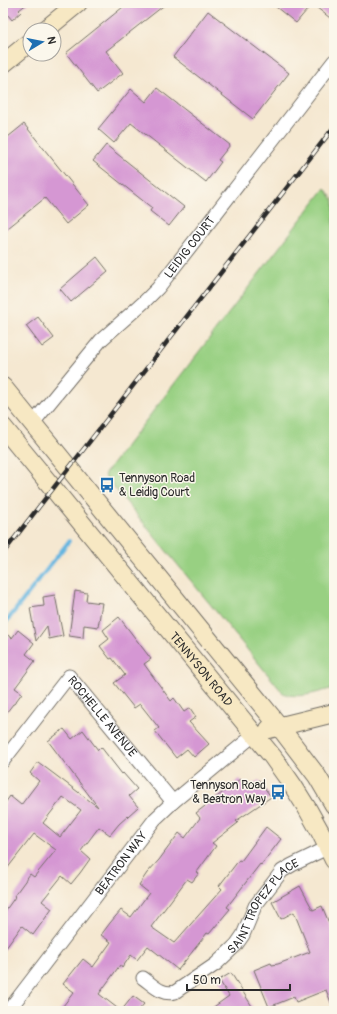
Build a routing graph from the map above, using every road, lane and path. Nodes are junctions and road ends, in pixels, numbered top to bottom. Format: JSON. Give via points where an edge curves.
{"nodes":[{"id":1,"x":78,"y":3,"type":"edge"},
{"id":2,"x":55,"y":22,"type":"edge"},
{"id":3,"x":22,"y":49,"type":"edge"},
{"id":4,"x":334,"y":61,"type":"edge"},
{"id":5,"x":3,"y":64,"type":"edge"},
{"id":6,"x":3,"y":386,"type":"edge"},
{"id":7,"x":33,"y":423,"type":"junction"},
{"id":8,"x":3,"y":427,"type":"edge"},
{"id":9,"x":334,"y":714,"type":"edge"},
{"id":10,"x":279,"y":726,"type":"junction"},
{"id":11,"x":255,"y":734,"type":"junction"},
{"id":12,"x":3,"y":761,"type":"edge"},
{"id":13,"x":173,"y":802,"type":"junction"},
{"id":14,"x":334,"y":806,"type":"edge"},
{"id":15,"x":331,"y":853,"type":"edge"},
{"id":16,"x":143,"y":978,"type":"dead end"},
{"id":17,"x":8,"y":1011,"type":"edge"}],
"edges":[{"from":1,"to":2,"type":"main road"},
{"from":3,"to":5,"type":"main road"},
{"from":4,"to":7,"type":"street","name":"LEIDIG COURT","via":[[158,288],[101,340]]},
{"from":6,"to":7,"type":"main road","name":"TENNYSON ROAD"},
{"from":7,"to":10,"type":"main road","name":"TENNYSON ROAD"},
{"from":8,"to":11,"type":"main road","name":"TENNYSON ROAD"},
{"from":9,"to":10,"type":"main road"},
{"from":10,"to":11,"type":"main road"},
{"from":10,"to":14,"type":"main road","name":"TENNYSON ROAD","via":[[317,776]]},
{"from":11,"to":13,"type":"street","name":"BEATRON WAY"},
{"from":11,"to":15,"type":"main road","name":"TENNYSON ROAD","via":[[297,790]]},
{"from":12,"to":13,"type":"street","name":"ROCHELLE AVENUE","via":[[69,676]]},
{"from":13,"to":17,"type":"street","name":"BEATRON WAY","via":[[142,836]]},
{"from":15,"to":16,"type":"street","name":"SAINT TROPEZ PLACE","via":[[292,865],[282,871],[255,906],[236,945],[216,964],[175,992],[163,993]]}]}
